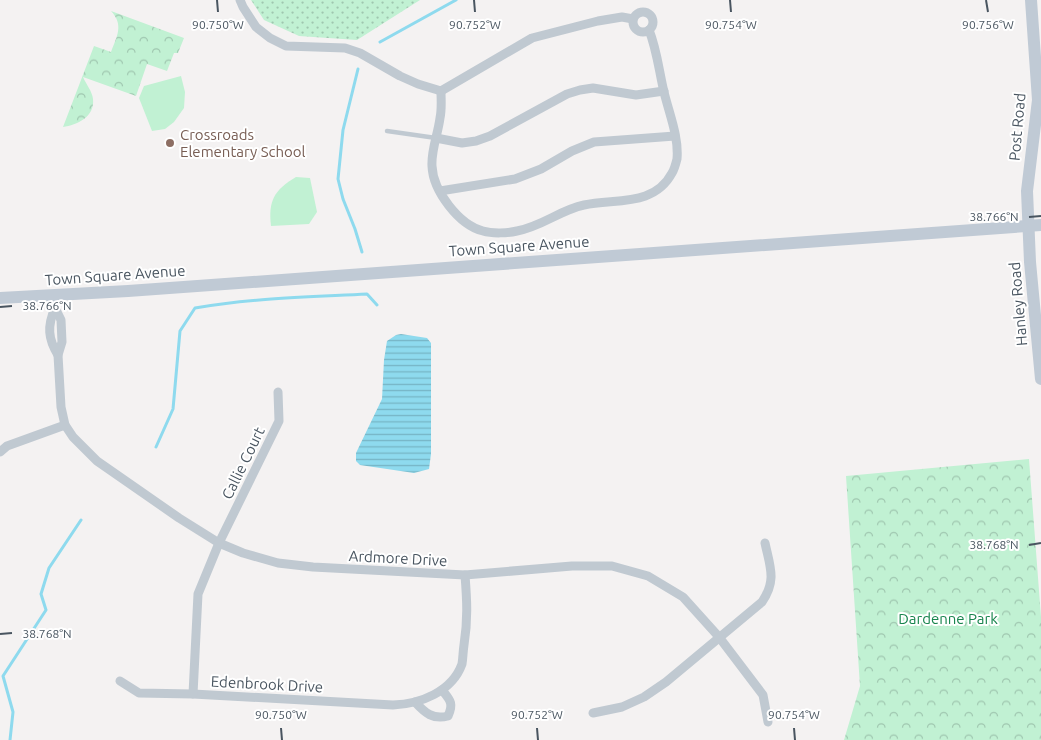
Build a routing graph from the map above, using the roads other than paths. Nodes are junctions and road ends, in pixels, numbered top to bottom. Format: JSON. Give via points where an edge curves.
{"nodes":[{"id":1,"x":240,"y":0,"type":"edge"},
{"id":2,"x":1031,"y":0,"type":"edge"},
{"id":3,"x":633,"y":19,"type":"junction"},
{"id":4,"x":649,"y":30,"type":"junction"},
{"id":5,"x":442,"y":91,"type":"junction"},
{"id":6,"x":664,"y":91,"type":"junction"},
{"id":7,"x":387,"y":131,"type":"dead end"},
{"id":8,"x":675,"y":136,"type":"junction"},
{"id":9,"x":436,"y":138,"type":"junction"},
{"id":10,"x":440,"y":191,"type":"junction"},
{"id":11,"x":1035,"y":226,"type":"edge"},
{"id":12,"x":0,"y":298,"type":"edge"},
{"id":13,"x":55,"y":302,"type":"junction"},
{"id":14,"x":1041,"y":379,"type":"edge"},
{"id":15,"x":278,"y":392,"type":"dead end"},
{"id":16,"x":65,"y":426,"type":"junction"},
{"id":17,"x":0,"y":452,"type":"edge"},
{"id":18,"x":219,"y":543,"type":"junction"},
{"id":19,"x":765,"y":543,"type":"dead end"},
{"id":20,"x":466,"y":575,"type":"junction"},
{"id":21,"x":719,"y":637,"type":"junction"},
{"id":22,"x":120,"y":681,"type":"dead end"},
{"id":23,"x":442,"y":690,"type":"junction"},
{"id":24,"x":193,"y":694,"type":"junction"},
{"id":25,"x":415,"y":702,"type":"junction"},
{"id":26,"x":593,"y":713,"type":"dead end"},
{"id":27,"x":768,"y":722,"type":"dead end"}],
"edges":[{"from":1,"to":5,"type":"street","via":[[256,27],[286,46],[345,48],[418,84]]},
{"from":2,"to":11,"type":"main road","name":"Post Road","via":[[1038,100],[1027,191]]},
{"from":3,"to":4,"type":"street","via":[[633,26],[638,31]]},
{"from":3,"to":4,"type":"street","via":[[640,12],[649,14],[653,23]]},
{"from":3,"to":5,"type":"street","via":[[622,17],[598,21],[532,38]]},
{"from":4,"to":6,"type":"street"},
{"from":5,"to":9,"type":"street"},
{"from":6,"to":8,"type":"street"},
{"from":6,"to":9,"type":"street","via":[[636,95],[593,88],[580,90],[476,141],[462,143]]},
{"from":7,"to":9,"type":"lane"},
{"from":8,"to":10,"type":"street","via":[[594,142],[515,179]]},
{"from":8,"to":10,"type":"street","via":[[677,160],[673,173],[654,193],[642,199],[582,206],[535,227],[515,232],[484,231],[470,224],[458,216]]},
{"from":9,"to":10,"type":"street","via":[[432,165]]},
{"from":11,"to":13,"type":"main road","name":"Town Square Avenue"},
{"from":11,"to":14,"type":"main road","name":"Hanley Road"},
{"from":12,"to":13,"type":"main road","name":"Town Square Avenue"},
{"from":13,"to":16,"type":"street","name":"Ardmore Drive","via":[[61,320],[62,342],[58,355]]},
{"from":15,"to":18,"type":"street","name":"Callie Court","via":[[279,421]]},
{"from":16,"to":17,"type":"street","via":[[7,446]]},
{"from":16,"to":18,"type":"street","name":"Ardmore Drive","via":[[96,461]]},
{"from":18,"to":20,"type":"street","name":"Ardmore Drive","via":[[243,554],[278,563]]},
{"from":18,"to":24,"type":"street","name":"Callie Court","via":[[198,594]]},
{"from":19,"to":21,"type":"street","via":[[772,581],[768,593],[762,602]]},
{"from":20,"to":21,"type":"street","name":"Ardmore Drive","via":[[612,566],[648,576],[683,597]]},
{"from":20,"to":23,"type":"street","name":"Edenbrook Drive","via":[[468,619],[462,664]]},
{"from":21,"to":26,"type":"street","via":[[644,697],[622,707]]},
{"from":21,"to":27,"type":"street","name":"Ardmore Drive","via":[[764,695]]},
{"from":22,"to":24,"type":"street","name":"Edenbrook Drive","via":[[139,693]]},
{"from":23,"to":25,"type":"street","name":"Edenbrook Drive"},
{"from":23,"to":25,"type":"street","via":[[452,708],[448,716],[433,717]]},
{"from":24,"to":25,"type":"street","name":"Edenbrook Drive","via":[[393,705]]}]}
